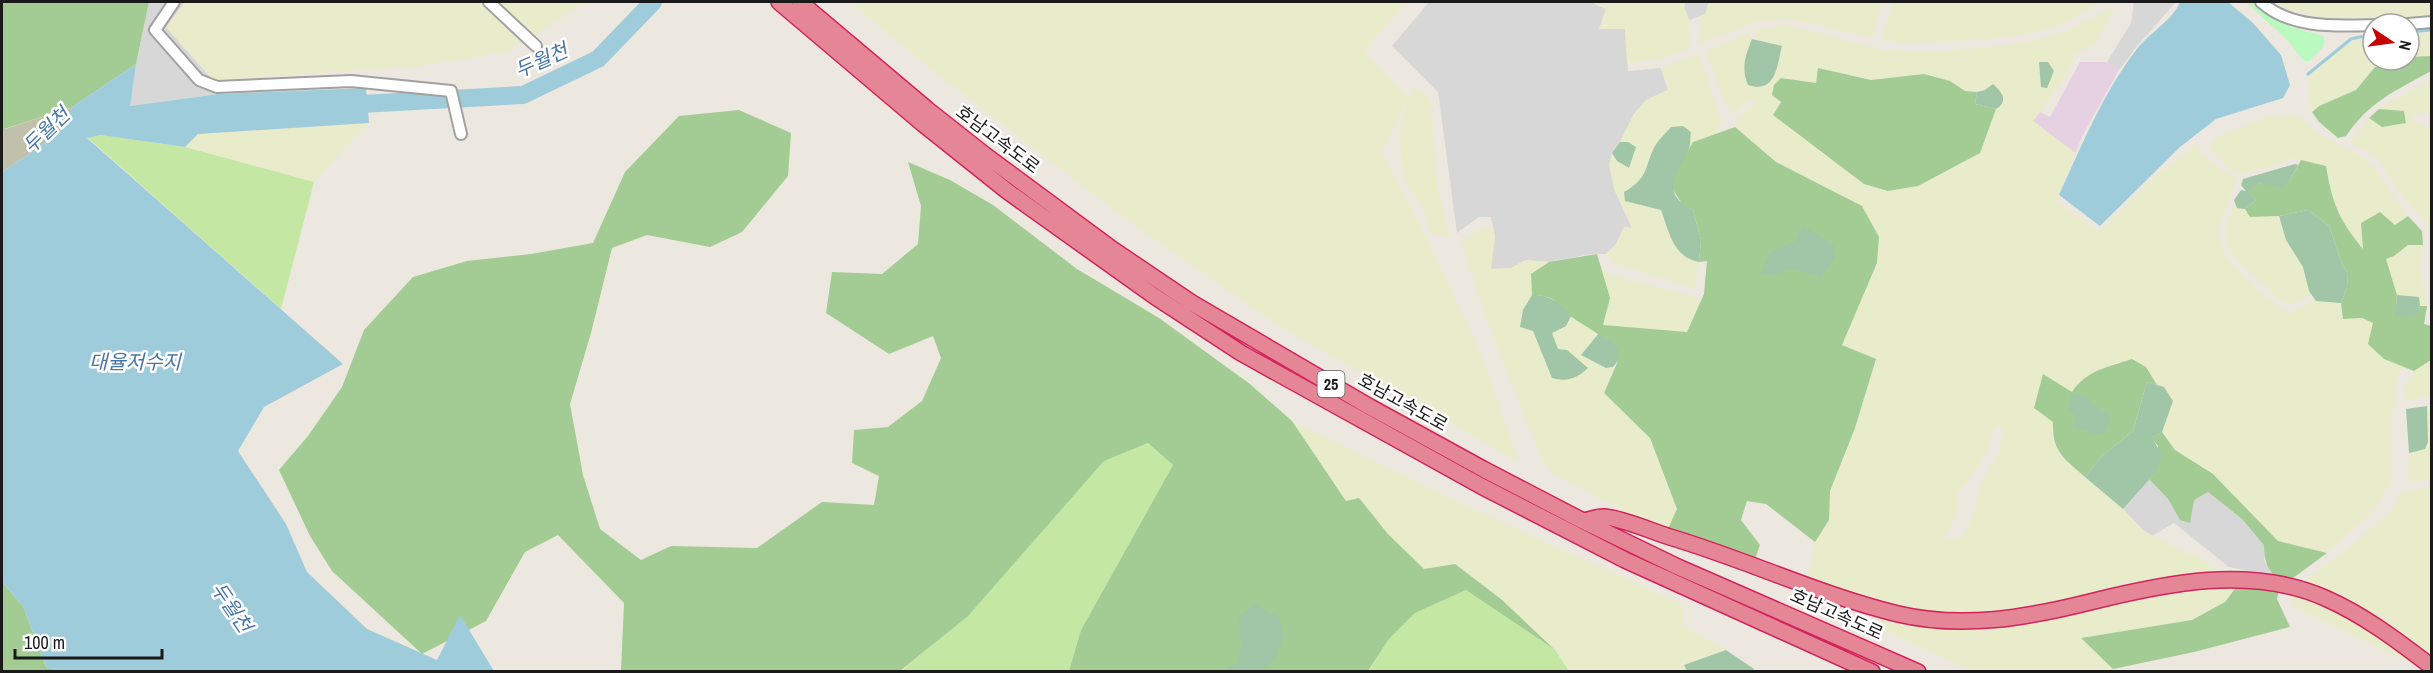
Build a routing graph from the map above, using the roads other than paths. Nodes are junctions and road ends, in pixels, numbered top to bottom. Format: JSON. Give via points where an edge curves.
{"nodes":[{"id":1,"x":174,"y":2,"type":"edge"},
{"id":2,"x":489,"y":2,"type":"edge"},
{"id":3,"x":779,"y":2,"type":"edge"},
{"id":4,"x":800,"y":2,"type":"edge"},
{"id":5,"x":2261,"y":2,"type":"edge"},
{"id":6,"x":2361,"y":25,"type":"edge"},
{"id":7,"x":536,"y":46,"type":"dead end"},
{"id":8,"x":461,"y":134,"type":"dead end"},
{"id":9,"x":1583,"y":521,"type":"junction"},
{"id":10,"x":2432,"y":667,"type":"edge"},
{"id":11,"x":1918,"y":671,"type":"edge"},
{"id":12,"x":1872,"y":672,"type":"edge"}],
"edges":[{"from":1,"to":8,"type":"street","via":[[155,30],[199,80],[217,87],[351,81],[452,91]]},
{"from":2,"to":7,"type":"street"},
{"from":3,"to":12,"type":"highway","name":"호남고속도로","number":"25","via":[[1007,191],[1154,296],[1242,353],[1481,486],[1625,560]]},
{"from":4,"to":9,"type":"highway","name":"호남고속도로","number":"25","via":[[985,155],[1192,303],[1370,407]]},
{"from":5,"to":6,"type":"street","via":[[2292,19],[2329,26]]},
{"from":9,"to":10,"type":"highway","via":[[1605,517],[1722,552],[1866,605],[1938,621],[2005,620],[2175,584],[2220,579],[2292,587],[2354,612]]},
{"from":9,"to":11,"type":"highway","name":"호남고속도로","number":"25","via":[[1678,567]]}]}
